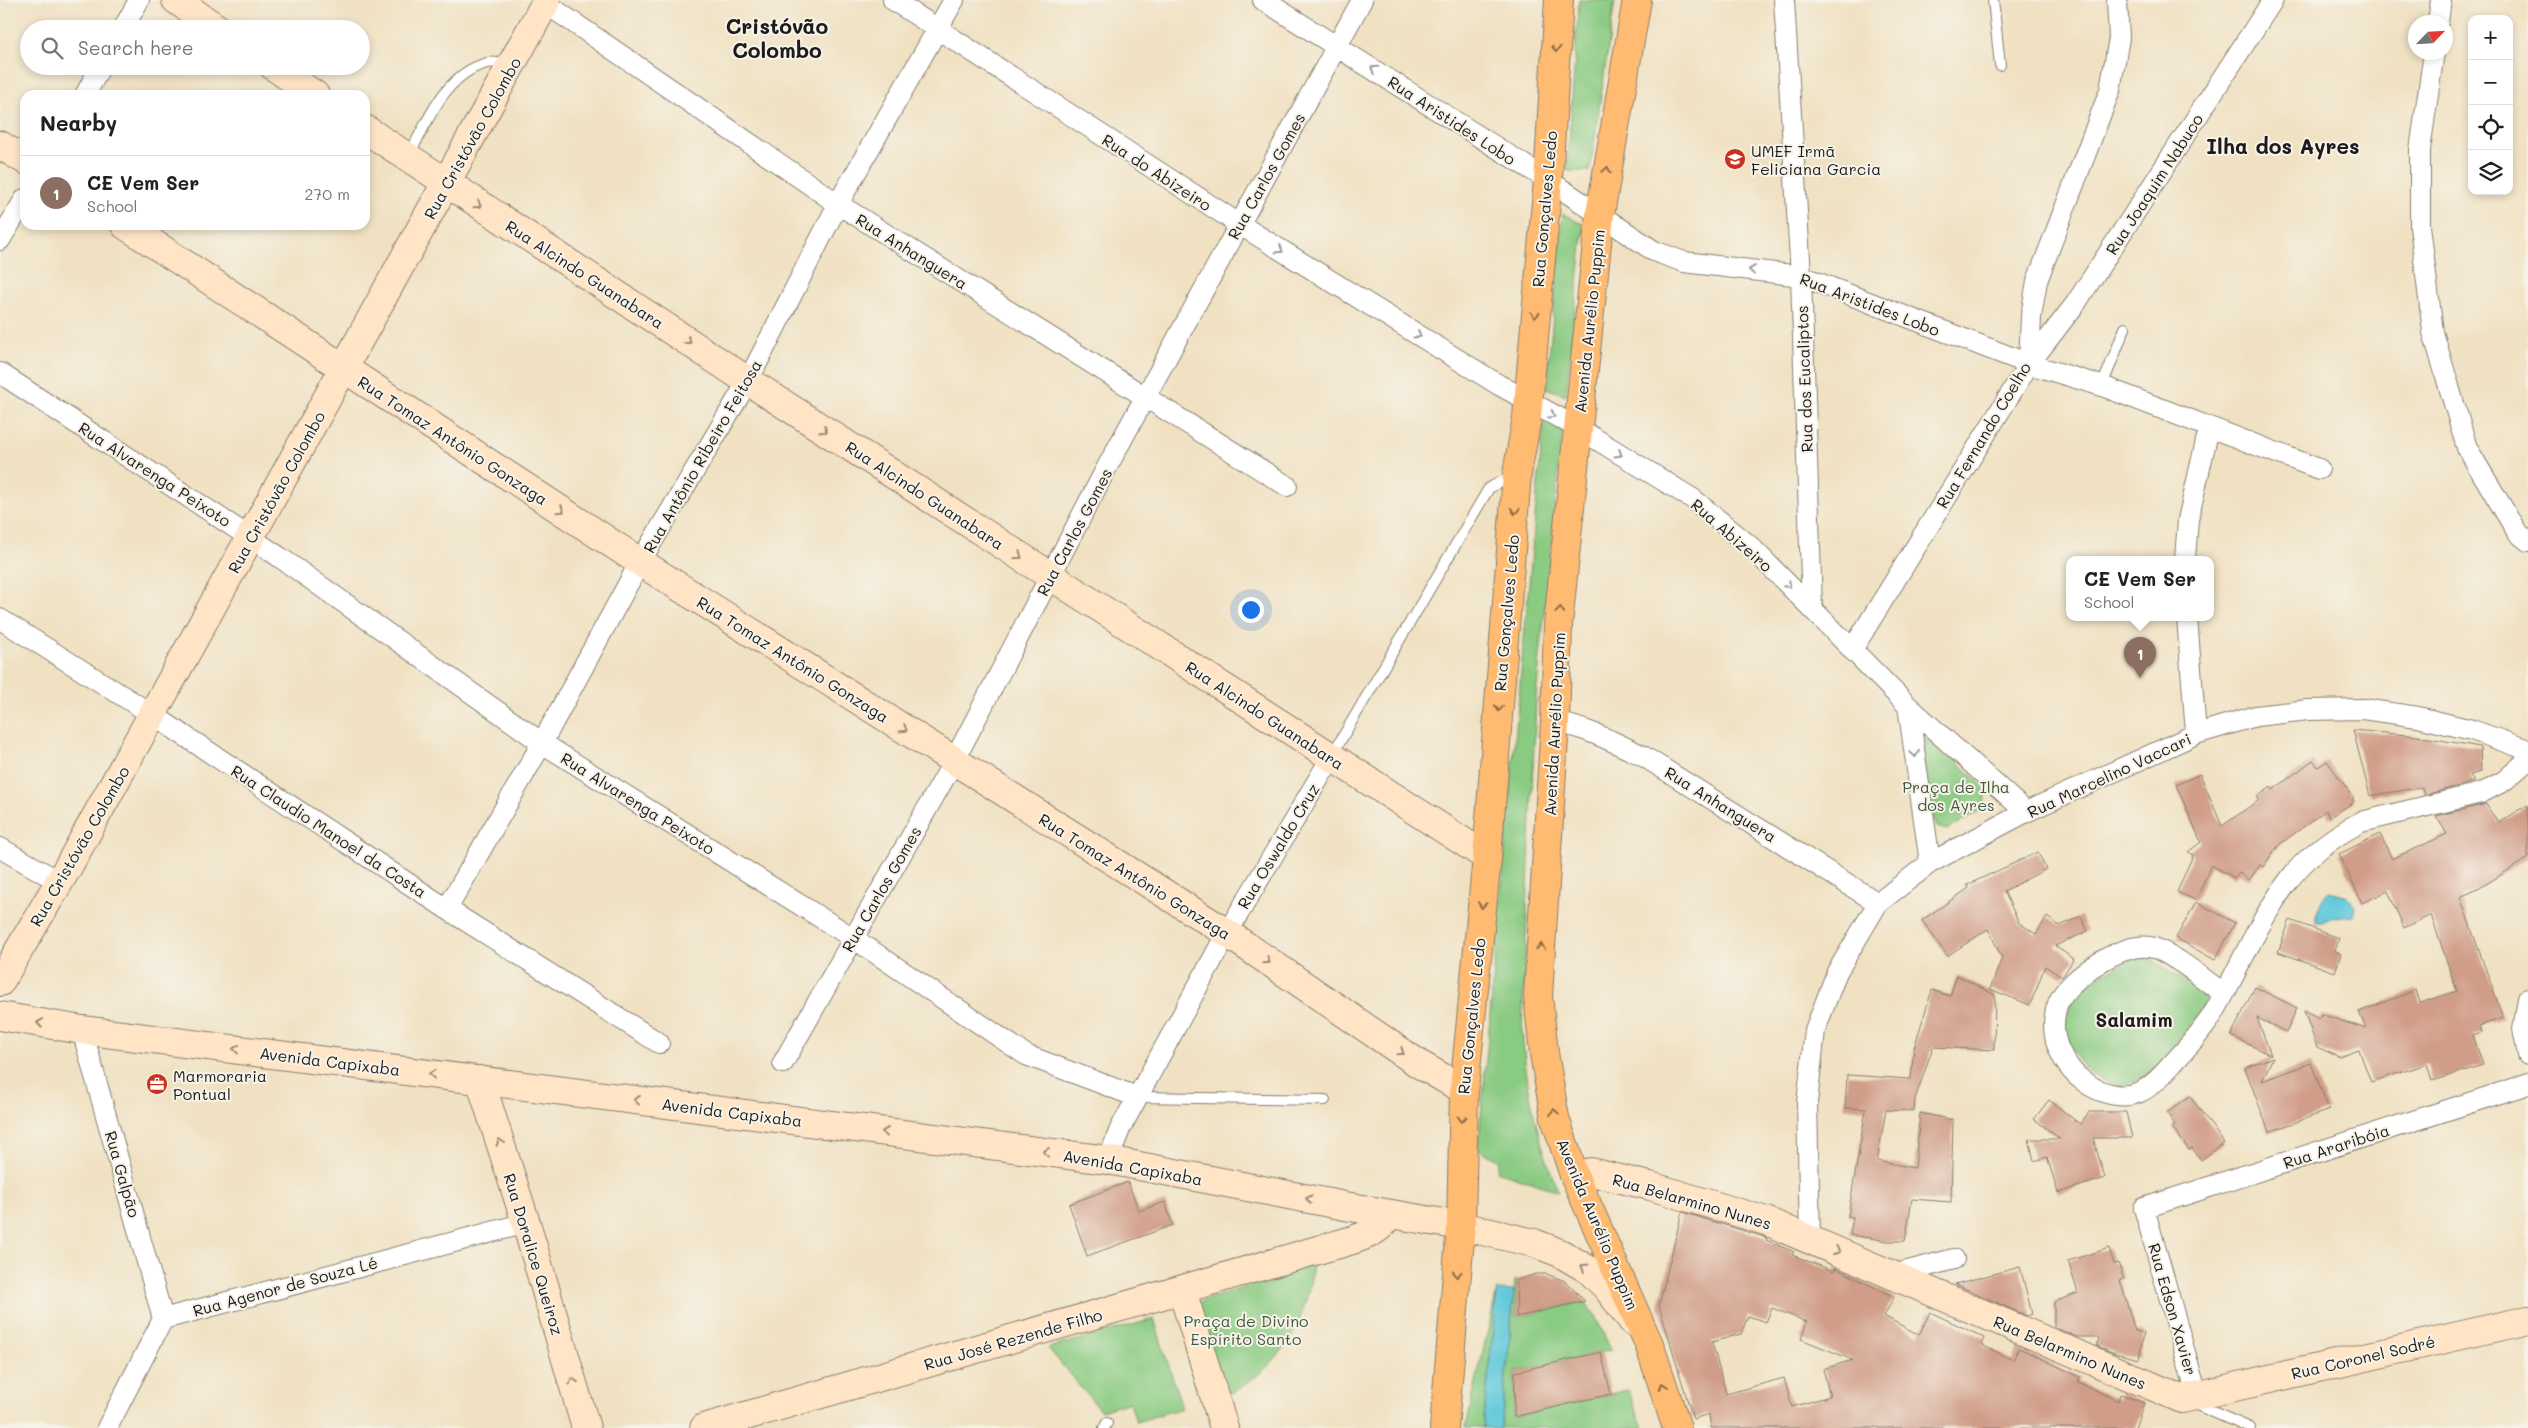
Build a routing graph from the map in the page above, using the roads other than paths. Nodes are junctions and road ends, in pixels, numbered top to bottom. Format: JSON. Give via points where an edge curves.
{"nodes":[{"id":1,"x":139,"y":0,"type":"edge"},
{"id":2,"x":176,"y":0,"type":"edge"},
{"id":3,"x":893,"y":0,"type":"edge"},
{"id":4,"x":954,"y":0,"type":"edge"},
{"id":5,"x":1263,"y":0,"type":"edge"},
{"id":6,"x":1362,"y":0,"type":"edge"},
{"id":7,"x":1559,"y":0,"type":"edge"},
{"id":8,"x":1637,"y":0,"type":"edge"},
{"id":9,"x":1784,"y":0,"type":"edge"},
{"id":10,"x":1993,"y":0,"type":"edge"},
{"id":11,"x":2117,"y":0,"type":"edge"},
{"id":12,"x":2272,"y":0,"type":"edge"},
{"id":13,"x":2441,"y":0,"type":"edge"},
{"id":14,"x":546,"y":2,"type":"edge"},
{"id":15,"x":2439,"y":15,"type":"edge"},
{"id":16,"x":128,"y":20,"type":"edge"},
{"id":17,"x":205,"y":20,"type":"edge"},
{"id":18,"x":937,"y":30,"type":"junction"},
{"id":19,"x":1337,"y":46,"type":"junction"},
{"id":20,"x":2433,"y":60,"type":"edge"},
{"id":21,"x":512,"y":65,"type":"junction"},
{"id":22,"x":2000,"y":65,"type":"dead end"},
{"id":23,"x":96,"y":75,"type":"edge"},
{"id":24,"x":286,"y":75,"type":"edge"},
{"id":25,"x":88,"y":90,"type":"edge"},
{"id":26,"x":308,"y":90,"type":"edge"},
{"id":27,"x":370,"y":132,"type":"edge"},
{"id":28,"x":0,"y":144,"type":"edge"},
{"id":29,"x":20,"y":157,"type":"edge"},
{"id":30,"x":407,"y":158,"type":"junction"},
{"id":31,"x":1548,"y":180,"type":"junction"},
{"id":32,"x":447,"y":184,"type":"junction"},
{"id":33,"x":838,"y":204,"type":"junction"},
{"id":34,"x":20,"y":207,"type":"edge"},
{"id":35,"x":1600,"y":214,"type":"junction"},
{"id":36,"x":1239,"y":224,"type":"junction"},
{"id":37,"x":133,"y":230,"type":"edge"},
{"id":38,"x":0,"y":240,"type":"edge"},
{"id":39,"x":1801,"y":276,"type":"junction"},
{"id":40,"x":2125,"y":328,"type":"dead end"},
{"id":41,"x":2029,"y":364,"type":"junction"},
{"id":42,"x":344,"y":368,"type":"junction"},
{"id":43,"x":0,"y":373,"type":"edge"},
{"id":44,"x":748,"y":381,"type":"junction"},
{"id":45,"x":2102,"y":386,"type":"junction"},
{"id":46,"x":1145,"y":398,"type":"junction"},
{"id":47,"x":1527,"y":402,"type":"junction"},
{"id":48,"x":1578,"y":428,"type":"junction"},
{"id":49,"x":2209,"y":428,"type":"junction"},
{"id":50,"x":2319,"y":469,"type":"dead end"},
{"id":51,"x":1518,"y":474,"type":"junction"},
{"id":52,"x":1287,"y":486,"type":"dead end"},
{"id":53,"x":251,"y":537,"type":"junction"},
{"id":54,"x":2528,"y":541,"type":"edge"},
{"id":55,"x":2185,"y":556,"type":"edge"},
{"id":56,"x":640,"y":562,"type":"junction"},
{"id":57,"x":1050,"y":576,"type":"junction"},
{"id":58,"x":1812,"y":608,"type":"junction"},
{"id":59,"x":0,"y":619,"type":"edge"},
{"id":60,"x":2187,"y":621,"type":"edge"},
{"id":61,"x":1852,"y":650,"type":"junction"},
{"id":62,"x":1908,"y":706,"type":"junction"},
{"id":63,"x":153,"y":714,"type":"junction"},
{"id":64,"x":1555,"y":722,"type":"junction"},
{"id":65,"x":2196,"y":734,"type":"junction"},
{"id":66,"x":542,"y":743,"type":"junction"},
{"id":67,"x":2528,"y":750,"type":"edge"},
{"id":68,"x":1330,"y":758,"type":"junction"},
{"id":69,"x":2528,"y":760,"type":"edge"},
{"id":70,"x":954,"y":761,"type":"junction"},
{"id":71,"x":2026,"y":812,"type":"junction"},
{"id":72,"x":0,"y":848,"type":"edge"},
{"id":73,"x":1487,"y":857,"type":"junction"},
{"id":74,"x":1930,"y":864,"type":"junction"},
{"id":75,"x":60,"y":882,"type":"junction"},
{"id":76,"x":1878,"y":903,"type":"junction"},
{"id":77,"x":447,"y":909,"type":"junction"},
{"id":78,"x":1226,"y":933,"type":"junction"},
{"id":79,"x":853,"y":938,"type":"junction"},
{"id":80,"x":0,"y":982,"type":"edge"},
{"id":81,"x":2223,"y":993,"type":"junction"},
{"id":82,"x":2528,"y":999,"type":"edge"},
{"id":83,"x":0,"y":1016,"type":"edge"},
{"id":84,"x":82,"y":1030,"type":"junction"},
{"id":85,"x":660,"y":1043,"type":"dead end"},
{"id":86,"x":2528,"y":1055,"type":"edge"},
{"id":87,"x":783,"y":1063,"type":"dead end"},
{"id":88,"x":480,"y":1080,"type":"junction"},
{"id":89,"x":2528,"y":1084,"type":"edge"},
{"id":90,"x":1464,"y":1090,"type":"junction"},
{"id":91,"x":1137,"y":1097,"type":"junction"},
{"id":92,"x":1325,"y":1100,"type":"dead end"},
{"id":93,"x":1108,"y":1160,"type":"junction"},
{"id":94,"x":1574,"y":1175,"type":"junction"},
{"id":95,"x":1346,"y":1206,"type":"junction"},
{"id":96,"x":2144,"y":1208,"type":"joint"},
{"id":97,"x":1390,"y":1214,"type":"junction"},
{"id":98,"x":526,"y":1223,"type":"junction"},
{"id":99,"x":1461,"y":1226,"type":"junction"},
{"id":100,"x":1810,"y":1239,"type":"junction"},
{"id":101,"x":1321,"y":1249,"type":"junction"},
{"id":102,"x":1954,"y":1259,"type":"dead end"},
{"id":103,"x":1890,"y":1276,"type":"junction"},
{"id":104,"x":1182,"y":1290,"type":"junction"},
{"id":105,"x":163,"y":1319,"type":"junction"},
{"id":106,"x":2528,"y":1320,"type":"edge"},
{"id":107,"x":1649,"y":1344,"type":"junction"},
{"id":108,"x":2190,"y":1397,"type":"junction"},
{"id":109,"x":107,"y":1428,"type":"edge"},
{"id":110,"x":586,"y":1428,"type":"edge"},
{"id":111,"x":704,"y":1428,"type":"edge"},
{"id":112,"x":1224,"y":1428,"type":"edge"},
{"id":113,"x":1444,"y":1428,"type":"edge"},
{"id":114,"x":1677,"y":1428,"type":"edge"},
{"id":115,"x":2250,"y":1428,"type":"edge"}],
"edges":[{"from":1,"to":16,"type":"street"},
{"from":2,"to":17,"type":"street"},
{"from":3,"to":18,"type":"street","name":"Rua do Abizeiro"},
{"from":4,"to":18,"type":"street","name":"Rua Antônio Ribeiro Feitosa"},
{"from":5,"to":19,"type":"street","name":"Rua Aristides Lobo"},
{"from":6,"to":19,"type":"street","name":"Rua Carlos Gomes"},
{"from":7,"to":31,"type":"main road","name":"Rua Gonçalves Ledo","one_way":true},
{"from":35,"to":8,"type":"main road","name":"Avenida Aurélio Puppim","one_way":true},
{"from":9,"to":39,"type":"street","name":"Rua dos Eucaliptos"},
{"from":10,"to":22,"type":"lane"},
{"from":11,"to":41,"type":"street","name":"Rua Fernando Coelho","via":[[2119,38],[2110,90],[2037,281],[2031,316]]},
{"from":12,"to":41,"type":"street","name":"Rua Joaquim Nabuco","via":[[2076,303]]},
{"from":13,"to":15,"type":"street"},
{"from":14,"to":21,"type":"street","name":"Rua Cristóvão Colombo"},
{"from":14,"to":33,"type":"street","name":"Rua Anhanguera"},
{"from":18,"to":33,"type":"street","name":"Rua Antônio Ribeiro Feitosa"},
{"from":18,"to":36,"type":"street","name":"Rua do Abizeiro"},
{"from":31,"to":19,"type":"street","name":"Rua Aristides Lobo","one_way":true},
{"from":19,"to":36,"type":"street","name":"Rua Carlos Gomes"},
{"from":20,"to":54,"type":"street","via":[[2420,159],[2420,226],[2433,332],[2467,448],[2518,532]]},
{"from":21,"to":30,"type":"lane","via":[[488,62],[463,73],[444,92]]},
{"from":21,"to":32,"type":"street","name":"Rua Cristóvão Colombo"},
{"from":23,"to":25,"type":"street"},
{"from":24,"to":26,"type":"street"},
{"from":27,"to":30,"type":"street","name":"Rua Alcindo Guanabara"},
{"from":28,"to":29,"type":"street"},
{"from":30,"to":32,"type":"street","name":"Rua Alcindo Guanabara"},
{"from":31,"to":35,"type":"street","name":"Rua Aristides Lobo"},
{"from":31,"to":47,"type":"main road","name":"Rua Gonçalves Ledo","one_way":true},
{"from":32,"to":42,"type":"street","name":"Rua Cristóvão Colombo"},
{"from":32,"to":44,"type":"street","name":"Rua Alcindo Guanabara","one_way":true},
{"from":33,"to":44,"type":"street","name":"Rua Antônio Ribeiro Feitosa"},
{"from":33,"to":46,"type":"street","name":"Rua Anhanguera"},
{"from":34,"to":38,"type":"street"},
{"from":39,"to":35,"type":"street","name":"Rua Aristides Lobo","one_way":true,"via":[[1684,262],[1654,251]]},
{"from":35,"to":48,"type":"main road","name":"Avenida Aurélio Puppim"},
{"from":36,"to":46,"type":"street","name":"Rua Carlos Gomes"},
{"from":36,"to":47,"type":"street","name":"Rua do Abizeiro","one_way":true},
{"from":37,"to":42,"type":"street","name":"Rua Tomaz Antônio Gonzaga"},
{"from":39,"to":41,"type":"street","name":"Rua Aristides Lobo"},
{"from":39,"to":58,"type":"street","name":"Rua dos Eucaliptos"},
{"from":40,"to":45,"type":"lane"},
{"from":41,"to":45,"type":"street","name":"Rua Aristides Lobo"},
{"from":41,"to":61,"type":"street","name":"Rua Fernando Coelho"},
{"from":42,"to":53,"type":"street","name":"Rua Cristóvão Colombo"},
{"from":42,"to":56,"type":"street","name":"Rua Tomaz Antônio Gonzaga","one_way":true},
{"from":43,"to":53,"type":"street","name":"Rua Alvarenga Peixoto"},
{"from":44,"to":56,"type":"street","name":"Rua Antônio Ribeiro Feitosa"},
{"from":44,"to":57,"type":"street","name":"Rua Alcindo Guanabara","one_way":true},
{"from":45,"to":49,"type":"street","name":"Rua Aristides Lobo"},
{"from":46,"to":52,"type":"street","name":"Rua Anhanguera"},
{"from":46,"to":57,"type":"street","name":"Rua Carlos Gomes"},
{"from":47,"to":48,"type":"street","name":"Rua Abizeiro","one_way":true},
{"from":47,"to":51,"type":"main road","name":"Rua Gonçalves Ledo"},
{"from":48,"to":58,"type":"street","name":"Rua Abizeiro","one_way":true,"via":[[1693,499],[1750,547]]},
{"from":64,"to":48,"type":"main road","name":"Avenida Aurélio Puppim","one_way":true,"via":[[1558,625]]},
{"from":49,"to":50,"type":"street","name":"Rua Aristides Lobo"},
{"from":49,"to":55,"type":"street","via":[[2188,520]]},
{"from":51,"to":68,"type":"lane","name":"Rua Oswaldo Cruz","via":[[1489,488]]},
{"from":51,"to":73,"type":"main road","name":"Rua Gonçalves Ledo","one_way":true},
{"from":53,"to":63,"type":"street","name":"Rua Cristóvão Colombo"},
{"from":53,"to":66,"type":"street","name":"Rua Alvarenga Peixoto"},
{"from":56,"to":66,"type":"street","name":"Rua Antônio Ribeiro Feitosa"},
{"from":56,"to":70,"type":"street","name":"Rua Tomaz Antônio Gonzaga","one_way":true},
{"from":57,"to":68,"type":"street","name":"Rua Alcindo Guanabara"},
{"from":57,"to":70,"type":"street","name":"Rua Carlos Gomes"},
{"from":58,"to":61,"type":"street","name":"Rua Abizeiro"},
{"from":59,"to":63,"type":"street","name":"Rua Claudio Manoel da Costa"},
{"from":60,"to":65,"type":"street"},
{"from":61,"to":62,"type":"street","name":"Rua Abizeiro"},
{"from":62,"to":71,"type":"street","name":"Rua Abizeiro"},
{"from":62,"to":74,"type":"street","one_way":true},
{"from":63,"to":75,"type":"street","name":"Rua Cristóvão Colombo"},
{"from":63,"to":77,"type":"street","name":"Rua Claudio Manoel da Costa"},
{"from":64,"to":76,"type":"street","name":"Rua Anhanguera","via":[[1602,736],[1643,756]]},
{"from":94,"to":64,"type":"main road","name":"Avenida Aurélio Puppim","one_way":true,"via":[[1555,1118],[1538,996]]},
{"from":65,"to":67,"type":"street","name":"Rua Marcelino Vaccari","via":[[2256,716],[2308,710],[2363,709],[2418,717],[2472,730]]},
{"from":65,"to":71,"type":"street","name":"Rua Marcelino Vaccari"},
{"from":66,"to":77,"type":"street","name":"Rua Antônio Ribeiro Feitosa"},
{"from":66,"to":79,"type":"street","name":"Rua Alvarenga Peixoto"},
{"from":68,"to":73,"type":"street","name":"Rua Alcindo Guanabara"},
{"from":68,"to":78,"type":"street","name":"Rua Oswaldo Cruz"},
{"from":69,"to":81,"type":"street","via":[[2504,781],[2481,793],[2374,817],[2344,831],[2320,848],[2286,884]]},
{"from":70,"to":78,"type":"street","name":"Rua Tomaz Antônio Gonzaga"},
{"from":70,"to":79,"type":"street","name":"Rua Carlos Gomes"},
{"from":71,"to":74,"type":"street","name":"Rua Marcelino Vaccari"},
{"from":72,"to":75,"type":"street"},
{"from":73,"to":90,"type":"main road","name":"Rua Gonçalves Ledo","one_way":true},
{"from":74,"to":76,"type":"street","name":"Rua Marcelino Vaccari"},
{"from":75,"to":80,"type":"street","name":"Rua Cristóvão Colombo"},
{"from":76,"to":100,"type":"street","name":"Rua Marcelino Vaccari","via":[[1837,972],[1815,1030],[1807,1103]]},
{"from":77,"to":85,"type":"street","name":"Rua Claudio Manoel da Costa"},
{"from":78,"to":90,"type":"street","name":"Rua Tomaz Antônio Gonzaga","one_way":true,"via":[[1419,1064]]},
{"from":78,"to":91,"type":"street","name":"Rua Oswaldo Cruz"},
{"from":79,"to":87,"type":"street","name":"Rua Carlos Gomes"},
{"from":79,"to":91,"type":"street","name":"Rua Alvarenga Peixoto","via":[[1026,1054]]},
{"from":81,"to":81,"type":"street","via":[[2216,1009],[2184,1051],[2156,1081],[2139,1092],[2118,1096],[2097,1090],[2071,1068],[2056,1041],[2055,1015],[2062,996],[2096,965],[2136,947],[2157,949]]},
{"from":82,"to":86,"type":"street","via":[[2523,1029]]},
{"from":84,"to":83,"type":"street","name":"Avenida Capixaba","one_way":true},
{"from":88,"to":84,"type":"street","name":"Avenida Capixaba","one_way":true},
{"from":84,"to":105,"type":"street","name":"Rua Galpão"},
{"from":93,"to":88,"type":"street","name":"Avenida Capixaba","one_way":true},
{"from":98,"to":88,"type":"street","name":"Rua Doralice Queiroz","one_way":true},
{"from":89,"to":96,"type":"street","name":"Rua Araribóia"},
{"from":90,"to":99,"type":"main road","name":"Rua Gonçalves Ledo","one_way":true},
{"from":91,"to":92,"type":"lane","name":"Rua Alvarenga Peixoto"},
{"from":91,"to":93,"type":"street","name":"Rua Oswaldo Cruz"},
{"from":95,"to":93,"type":"street","name":"Avenida Capixaba","one_way":true},
{"from":94,"to":100,"type":"street","name":"Rua Belarmino Nunes","via":[[1591,1172],[1650,1186],[1734,1210]]},
{"from":94,"to":107,"type":"main road","name":"Avenida Aurélio Puppim"},
{"from":95,"to":97,"type":"street","name":"Avenida Capixaba"},
{"from":95,"to":101,"type":"street","via":[[1332,1239]]},
{"from":96,"to":108,"type":"street","name":"Rua Edson Xavier"},
{"from":97,"to":99,"type":"street","name":"Avenida Capixaba"},
{"from":97,"to":101,"type":"street","name":"Rua José Rezende Filho","via":[[1373,1232]]},
{"from":98,"to":105,"type":"street","name":"Rua Agenor de Souza Lé"},
{"from":110,"to":98,"type":"street","name":"Rua Doralice Queiroz","one_way":true},
{"from":107,"to":99,"type":"street","name":"Avenida Capixaba","one_way":true,"via":[[1607,1288],[1589,1270],[1534,1243]]},
{"from":99,"to":113,"type":"main road","name":"Rua Gonçalves Ledo","one_way":true},
{"from":100,"to":103,"type":"street","name":"Rua Belarmino Nunes","one_way":true},
{"from":101,"to":104,"type":"street","name":"Rua José Rezende Filho"},
{"from":102,"to":103,"type":"street"},
{"from":103,"to":108,"type":"street","name":"Rua Belarmino Nunes"},
{"from":104,"to":111,"type":"street","name":"Rua José Rezende Filho"},
{"from":104,"to":112,"type":"street"},
{"from":105,"to":109,"type":"street"},
{"from":106,"to":108,"type":"street","name":"Rua Coronel Sodré"},
{"from":114,"to":107,"type":"main road","name":"Avenida Aurélio Puppim","one_way":true},
{"from":108,"to":115,"type":"lane","name":"Rua Belarmino Nunes"}]}
